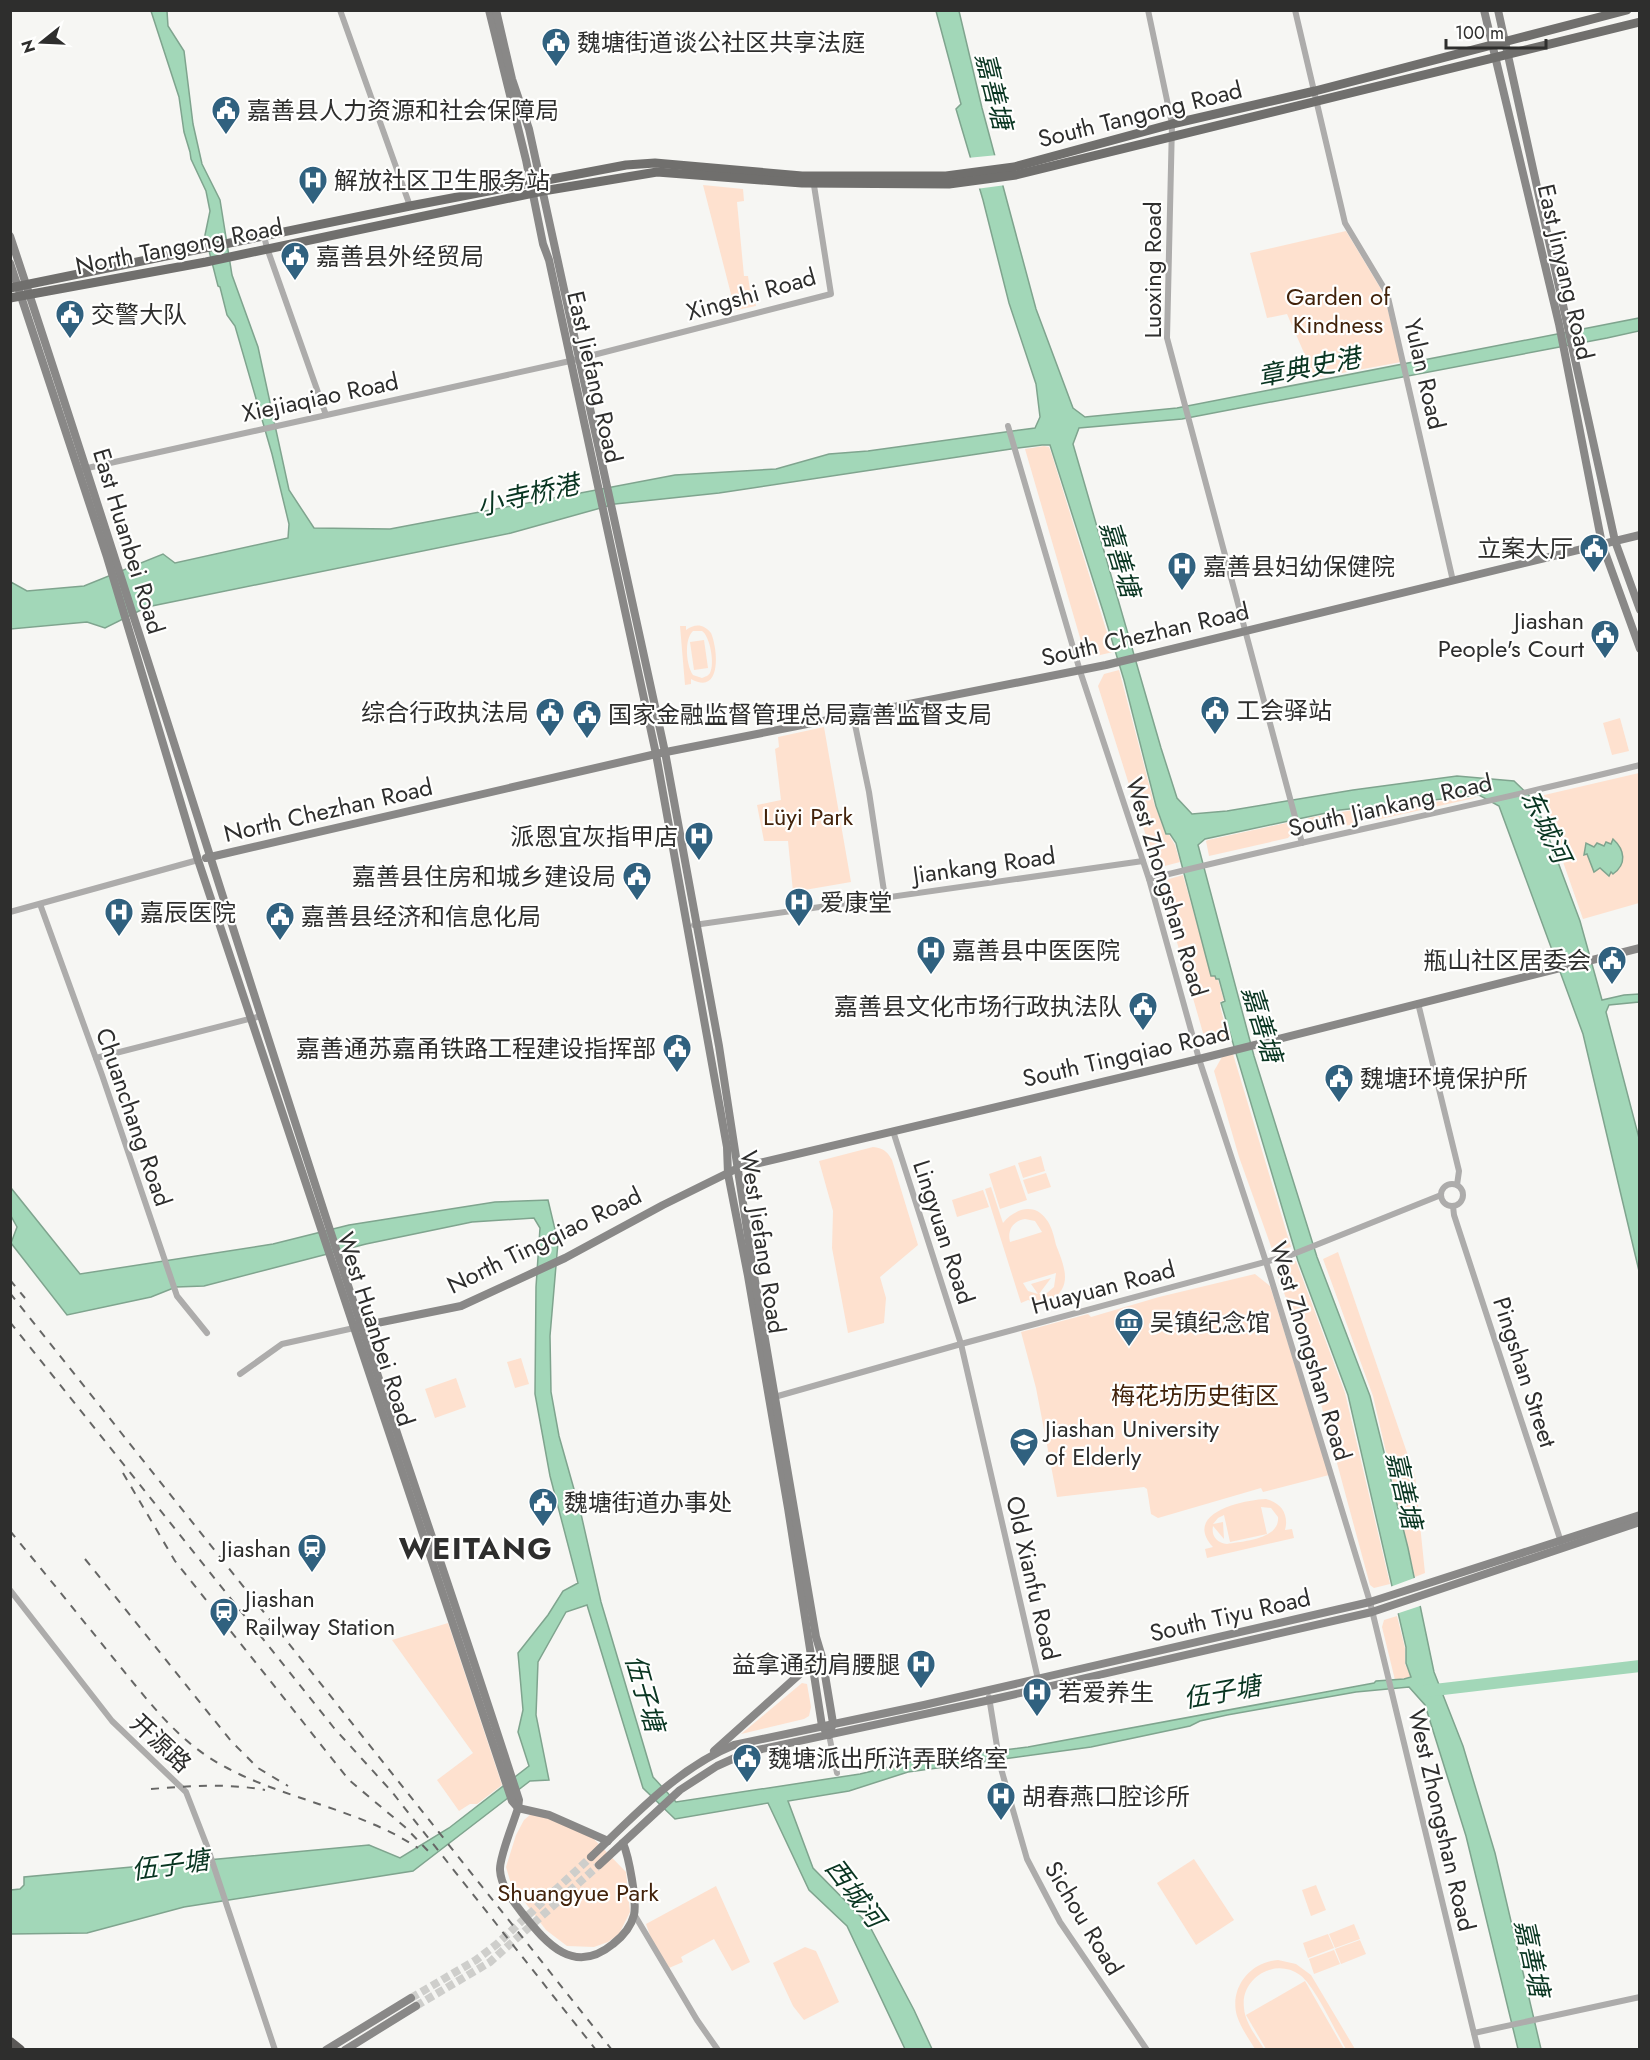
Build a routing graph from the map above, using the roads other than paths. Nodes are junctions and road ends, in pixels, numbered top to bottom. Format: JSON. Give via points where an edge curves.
{"nodes":[{"id":1,"x":340,"y":10,"type":"edge"},
{"id":2,"x":489,"y":10,"type":"edge"},
{"id":3,"x":495,"y":10,"type":"edge"},
{"id":4,"x":1148,"y":10,"type":"edge"},
{"id":5,"x":1295,"y":10,"type":"edge"},
{"id":6,"x":1484,"y":10,"type":"edge"},
{"id":7,"x":1498,"y":10,"type":"edge"},
{"id":8,"x":1627,"y":10,"type":"edge"},
{"id":9,"x":1640,"y":22,"type":"edge"},
{"id":10,"x":1504,"y":41,"type":"junction"},
{"id":11,"x":1492,"y":44,"type":"junction"},
{"id":12,"x":1507,"y":54,"type":"junction"},
{"id":13,"x":1495,"y":57,"type":"junction"},
{"id":14,"x":1316,"y":96,"type":"junction"},
{"id":15,"x":1172,"y":124,"type":"junction"},
{"id":16,"x":1172,"y":135,"type":"junction"},
{"id":17,"x":1015,"y":171,"type":"junction"},
{"id":18,"x":813,"y":179,"type":"junction"},
{"id":19,"x":541,"y":180,"type":"junction"},
{"id":20,"x":529,"y":182,"type":"junction"},
{"id":21,"x":543,"y":191,"type":"junction"},
{"id":22,"x":532,"y":193,"type":"junction"},
{"id":23,"x":410,"y":206,"type":"junction"},
{"id":24,"x":10,"y":236,"type":"edge"},
{"id":25,"x":264,"y":236,"type":"junction"},
{"id":26,"x":267,"y":248,"type":"junction"},
{"id":27,"x":10,"y":263,"type":"edge"},
{"id":28,"x":18,"y":286,"type":"edge"},
{"id":29,"x":26,"y":296,"type":"junction"},
{"id":30,"x":10,"y":298,"type":"edge"},
{"id":31,"x":1563,"y":323,"type":"junction"},
{"id":32,"x":1569,"y":354,"type":"junction"},
{"id":33,"x":574,"y":360,"type":"junction"},
{"id":34,"x":326,"y":415,"type":"junction"},
{"id":35,"x":1008,"y":426,"type":"dead end"},
{"id":36,"x":82,"y":469,"type":"junction"},
{"id":37,"x":1640,"y":535,"type":"edge"},
{"id":38,"x":1615,"y":541,"type":"junction"},
{"id":39,"x":1602,"y":544,"type":"junction"},
{"id":40,"x":1453,"y":581,"type":"junction"},
{"id":41,"x":1640,"y":610,"type":"edge"},
{"id":42,"x":1245,"y":630,"type":"junction"},
{"id":43,"x":133,"y":633,"type":"junction"},
{"id":44,"x":1640,"y":650,"type":"edge"},
{"id":45,"x":1080,"y":671,"type":"junction"},
{"id":46,"x":853,"y":716,"type":"junction"},
{"id":47,"x":661,"y":753,"type":"junction"},
{"id":48,"x":1640,"y":765,"type":"edge"},
{"id":49,"x":1302,"y":843,"type":"junction"},
{"id":50,"x":210,"y":857,"type":"junction"},
{"id":51,"x":198,"y":860,"type":"junction"},
{"id":52,"x":1143,"y":861,"type":"junction"},
{"id":53,"x":1149,"y":879,"type":"junction"},
{"id":54,"x":885,"y":898,"type":"junction"},
{"id":55,"x":40,"y":904,"type":"junction"},
{"id":56,"x":10,"y":912,"type":"edge"},
{"id":57,"x":693,"y":925,"type":"junction"},
{"id":58,"x":1640,"y":948,"type":"edge"},
{"id":59,"x":1418,"y":1003,"type":"junction"},
{"id":60,"x":261,"y":1016,"type":"junction"},
{"id":61,"x":252,"y":1019,"type":"junction"},
{"id":62,"x":96,"y":1058,"type":"junction"},
{"id":63,"x":1199,"y":1059,"type":"junction"},
{"id":64,"x":893,"y":1131,"type":"junction"},
{"id":65,"x":738,"y":1168,"type":"junction"},
{"id":66,"x":728,"y":1174,"type":"junction"},
{"id":67,"x":1457,"y":1185,"type":"junction"},
{"id":68,"x":1441,"y":1195,"type":"junction"},
{"id":69,"x":1453,"y":1206,"type":"junction"},
{"id":70,"x":323,"y":1220,"type":"junction"},
{"id":71,"x":1266,"y":1262,"type":"junction"},
{"id":72,"x":358,"y":1327,"type":"junction"},
{"id":73,"x":207,"y":1333,"type":"dead end"},
{"id":74,"x":961,"y":1344,"type":"junction"},
{"id":75,"x":240,"y":1374,"type":"dead end"},
{"id":76,"x":772,"y":1398,"type":"junction"},
{"id":77,"x":1640,"y":1515,"type":"edge"},
{"id":78,"x":1640,"y":1522,"type":"edge"},
{"id":79,"x":1560,"y":1540,"type":"junction"},
{"id":80,"x":1563,"y":1549,"type":"junction"},
{"id":81,"x":10,"y":1590,"type":"edge"},
{"id":82,"x":1370,"y":1602,"type":"junction"},
{"id":83,"x":1372,"y":1612,"type":"junction"},
{"id":84,"x":812,"y":1663,"type":"junction"},
{"id":85,"x":1038,"y":1680,"type":"junction"},
{"id":86,"x":989,"y":1695,"type":"junction"},
{"id":87,"x":833,"y":1723,"type":"junction"},
{"id":88,"x":822,"y":1726,"type":"junction"},
{"id":89,"x":829,"y":1735,"type":"junction"},
{"id":90,"x":703,"y":1761,"type":"junction"},
{"id":91,"x":837,"y":1773,"type":"dead end"},
{"id":92,"x":516,"y":1803,"type":"junction"},
{"id":93,"x":608,"y":1840,"type":"junction"},
{"id":94,"x":624,"y":1843,"type":"junction"},
{"id":95,"x":591,"y":1857,"type":"tunnel mouth"},
{"id":96,"x":599,"y":1865,"type":"tunnel mouth"},
{"id":97,"x":634,"y":1914,"type":"junction"},
{"id":98,"x":1640,"y":1997,"type":"edge"},
{"id":99,"x":1474,"y":2033,"type":"junction"},
{"id":100,"x":10,"y":2042,"type":"edge"},
{"id":101,"x":20,"y":2049,"type":"edge"},
{"id":102,"x":275,"y":2049,"type":"edge"},
{"id":103,"x":326,"y":2049,"type":"edge"},
{"id":104,"x":345,"y":2049,"type":"edge"},
{"id":105,"x":718,"y":2049,"type":"edge"},
{"id":106,"x":1148,"y":2049,"type":"edge"},
{"id":107,"x":1478,"y":2049,"type":"edge"}],
"edges":[{"from":1,"to":23,"type":"street"},
{"from":2,"to":20,"type":"main road","name":"East Jiefang Road"},
{"from":3,"to":19,"type":"main road","name":"East Jiefang Road"},
{"from":4,"to":15,"type":"street","name":"Luoxing Road"},
{"from":5,"to":14,"type":"street","name":"Yulan Road"},
{"from":6,"to":11,"type":"main road","name":"East Jinyang Road"},
{"from":7,"to":10,"type":"main road","name":"East Jinyang Road"},
{"from":8,"to":10,"type":"main road","name":"South Tangong Road"},
{"from":9,"to":12,"type":"main road","name":"South Tangong Road"},
{"from":10,"to":11,"type":"main road","name":"South Tangong Road"},
{"from":10,"to":12,"type":"main road","name":"East Jinyang Road"},
{"from":11,"to":13,"type":"main road","name":"East Jinyang Road"},
{"from":11,"to":14,"type":"main road","name":"South Tangong Road"},
{"from":12,"to":13,"type":"main road","name":"South Tangong Road"},
{"from":12,"to":31,"type":"main road","name":"East Jinyang Road"},
{"from":13,"to":14,"type":"main road","name":"South Tangong Road"},
{"from":13,"to":31,"type":"main road","name":"East Jinyang Road"},
{"from":14,"to":15,"type":"main road","name":"South Tangong Road"},
{"from":14,"to":16,"type":"main road","name":"South Tangong Road"},
{"from":14,"to":40,"type":"street","name":"Yulan Road","via":[[1345,223],[1387,293]]},
{"from":15,"to":16,"type":"street","name":"Luoxing Road"},
{"from":15,"to":17,"type":"main road","name":"South Tangong Road"},
{"from":16,"to":17,"type":"main road","name":"South Tangong Road"},
{"from":16,"to":42,"type":"street","name":"Luoxing Road","via":[[1167,338]]},
{"from":17,"to":18,"type":"main road","name":"South Tangong Road","via":[[948,180]]},
{"from":18,"to":19,"type":"main road","name":"South Tangong Road","via":[[655,163]]},
{"from":18,"to":21,"type":"main road","name":"South Tangong Road","via":[[657,172]]},
{"from":18,"to":33,"type":"street","name":"Xingshi Road","via":[[831,294]]},
{"from":19,"to":20,"type":"main road","name":"South Tangong Road"},
{"from":19,"to":21,"type":"main road","name":"East Jiefang Road"},
{"from":20,"to":22,"type":"main road","name":"East Jiefang Road"},
{"from":20,"to":23,"type":"main road","name":"North Tangong Road"},
{"from":21,"to":22,"type":"main road","name":"South Tangong Road"},
{"from":21,"to":33,"type":"main road","name":"East Jiefang Road"},
{"from":22,"to":26,"type":"main road","name":"North Tangong Road"},
{"from":22,"to":33,"type":"main road","name":"East Jiefang Road"},
{"from":23,"to":25,"type":"main road","name":"North Tangong Road"},
{"from":24,"to":28,"type":"main road","name":"East Huanbei Road"},
{"from":25,"to":26,"type":"street"},
{"from":25,"to":28,"type":"main road","name":"North Tangong Road"},
{"from":26,"to":29,"type":"main road","name":"North Tangong Road"},
{"from":26,"to":34,"type":"street"},
{"from":27,"to":28,"type":"main road","name":"East Huanbei Road"},
{"from":28,"to":29,"type":"main road","name":"East Huanbei Road"},
{"from":29,"to":30,"type":"main road","name":"North Tangong Road"},
{"from":29,"to":36,"type":"main road","name":"East Huanbei Road"},
{"from":31,"to":32,"type":"main road","name":"East Jinyang Road"},
{"from":32,"to":38,"type":"main road","name":"East Jinyang Road"},
{"from":32,"to":39,"type":"main road","name":"East Jinyang Road"},
{"from":33,"to":34,"type":"street","name":"Xiejiaqiao Road"},
{"from":33,"to":47,"type":"main road","name":"East Jiefang Road"},
{"from":34,"to":36,"type":"street","name":"Xiejiaqiao Road"},
{"from":35,"to":45,"type":"street","name":"West Zhongshan Road"},
{"from":36,"to":43,"type":"main road","name":"East Huanbei Road"},
{"from":37,"to":38,"type":"main road","name":"South Chezhan Road"},
{"from":38,"to":39,"type":"main road","name":"South Chezhan Road"},
{"from":38,"to":41,"type":"main road","name":"East Jinyang Road"},
{"from":39,"to":40,"type":"main road","name":"South Chezhan Road"},
{"from":39,"to":44,"type":"main road","name":"East Jinyang Road"},
{"from":40,"to":42,"type":"main road","name":"South Chezhan Road"},
{"from":42,"to":45,"type":"main road","name":"South Chezhan Road"},
{"from":42,"to":49,"type":"street","name":"Luoxing Road"},
{"from":43,"to":50,"type":"main road","name":"East Huanbei Road"},
{"from":43,"to":51,"type":"main road","name":"East Huanbei Road"},
{"from":45,"to":46,"type":"main road","name":"South Chezhan Road"},
{"from":45,"to":52,"type":"street","name":"West Zhongshan Road"},
{"from":46,"to":47,"type":"main road","name":"South Chezhan Road"},
{"from":46,"to":54,"type":"street"},
{"from":47,"to":50,"type":"main road","name":"North Chezhan Road"},
{"from":47,"to":57,"type":"main road","name":"West Jiefang Road"},
{"from":48,"to":49,"type":"street","name":"South Jiankang Road"},
{"from":49,"to":53,"type":"street","name":"South Jiankang Road"},
{"from":50,"to":51,"type":"main road","name":"North Chezhan Road"},
{"from":50,"to":60,"type":"main road","name":"West Huanbei Road"},
{"from":51,"to":55,"type":"street","name":"North Chezhan Road"},
{"from":51,"to":61,"type":"main road","name":"West Huanbei Road"},
{"from":52,"to":53,"type":"street","name":"West Zhongshan Road"},
{"from":52,"to":54,"type":"street","name":"Jiankang Road"},
{"from":53,"to":63,"type":"street","name":"West Zhongshan Road"},
{"from":54,"to":57,"type":"street","name":"Jiankang Road"},
{"from":55,"to":56,"type":"street","name":"North Chezhan Road"},
{"from":55,"to":62,"type":"street","name":"Chuanchang Road"},
{"from":57,"to":65,"type":"main road","name":"West Jiefang Road","via":[[719,1046]]},
{"from":57,"to":66,"type":"main road","name":"West Jiefang Road"},
{"from":58,"to":59,"type":"main road","name":"South Tingqiao Road"},
{"from":59,"to":63,"type":"main road","name":"South Tingqiao Road"},
{"from":59,"to":67,"type":"street","name":"Pingshan Street","via":[[1459,1171]]},
{"from":60,"to":61,"type":"street"},
{"from":60,"to":70,"type":"main road","name":"West Huanbei Road"},
{"from":61,"to":62,"type":"street"},
{"from":61,"to":70,"type":"main road","name":"West Huanbei Road"},
{"from":62,"to":73,"type":"street","name":"Chuanchang Road","via":[[177,1296]]},
{"from":63,"to":64,"type":"main road","name":"South Tingqiao Road"},
{"from":63,"to":71,"type":"street","name":"West Zhongshan Road"},
{"from":64,"to":65,"type":"main road","name":"South Tingqiao Road"},
{"from":64,"to":74,"type":"street","name":"Lingyuan Road"},
{"from":65,"to":66,"type":"main road","name":"South Tingqiao Road"},
{"from":65,"to":76,"type":"main road","name":"West Jiefang Road"},
{"from":66,"to":72,"type":"main road","name":"North Tingqiao Road","via":[[565,1258],[461,1306]]},
{"from":66,"to":76,"type":"main road","name":"West Jiefang Road"},
{"from":67,"to":68,"type":"street","via":[[1446,1186]]},
{"from":67,"to":69,"type":"street","name":"Pingshan Street","via":[[1463,1197]]},
{"from":68,"to":69,"type":"street","via":[[1443,1202]]},
{"from":68,"to":71,"type":"street","name":"Huayuan Road","via":[[1291,1256]]},
{"from":69,"to":79,"type":"street","name":"Pingshan Street"},
{"from":70,"to":72,"type":"main road","name":"West Huanbei Road"},
{"from":71,"to":74,"type":"street","name":"Huayuan Road"},
{"from":71,"to":82,"type":"street","name":"West Zhongshan Road"},
{"from":72,"to":75,"type":"street","name":"North Tingqiao Road","via":[[282,1344]]},
{"from":72,"to":92,"type":"main road","name":"West Huanbei Road"},
{"from":74,"to":76,"type":"street","name":"Huayuan Road"},
{"from":74,"to":85,"type":"street","name":"Old Xianfu Road"},
{"from":76,"to":84,"type":"main road","name":"West Jiefang Road"},
{"from":76,"to":87,"type":"main road","name":"West Jiefang Road"},
{"from":77,"to":79,"type":"main road","name":"South Tiyu Road"},
{"from":78,"to":80,"type":"main road","name":"South Tiyu Road"},
{"from":79,"to":80,"type":"street","name":"Pingshan Street"},
{"from":79,"to":82,"type":"main road","name":"South Tiyu Road"},
{"from":80,"to":83,"type":"main road","name":"South Tiyu Road"},
{"from":81,"to":102,"type":"street","name":"开源路","via":[[112,1721],[182,1786],[207,1846]]},
{"from":82,"to":83,"type":"street","name":"West Zhongshan Road"},
{"from":82,"to":85,"type":"main road","name":"South Tiyu Road"},
{"from":83,"to":86,"type":"main road","name":"South Tiyu Road"},
{"from":83,"to":99,"type":"street","name":"West Zhongshan Road"},
{"from":84,"to":88,"type":"main road","name":"West Jiefang Road"},
{"from":84,"to":90,"type":"main road"},
{"from":85,"to":86,"type":"main road","name":"South Tiyu Road"},
{"from":86,"to":87,"type":"main road","name":"South Tiyu Road"},
{"from":86,"to":89,"type":"main road","name":"South Tiyu Road"},
{"from":86,"to":106,"type":"street","name":"Sichou Road","via":[[1000,1765],[1027,1859],[1060,1922]]},
{"from":87,"to":88,"type":"main road","name":"South Tiyu Road"},
{"from":87,"to":89,"type":"main road","name":"West Jiefang Road"},
{"from":88,"to":89,"type":"main road","name":"West Jiefang Road"},
{"from":88,"to":90,"type":"main road","name":"South Tiyu Road","via":[[734,1745]]},
{"from":89,"to":91,"type":"street","name":"West Jiefang Road"},
{"from":89,"to":94,"type":"main road","name":"South Tiyu Road","via":[[748,1752],[717,1766],[680,1790]]},
{"from":90,"to":93,"type":"main road","via":[[671,1782]]},
{"from":92,"to":93,"type":"main road"},
{"from":92,"to":97,"type":"main road","via":[[500,1867],[502,1884],[540,1935],[571,1958],[592,1955],[606,1950],[622,1936]]},
{"from":93,"to":95,"type":"main road"},
{"from":94,"to":96,"type":"main road","name":"South Tiyu Road"},
{"from":94,"to":97,"type":"main road","via":[[631,1867]]},
{"from":97,"to":105,"type":"street"},
{"from":98,"to":99,"type":"street"},
{"from":99,"to":107,"type":"street","name":"West Zhongshan Road"},
{"from":100,"to":101,"type":"highway"},
{"from":103,"to":104,"type":"main road","via":[[414,2002]]}]}
